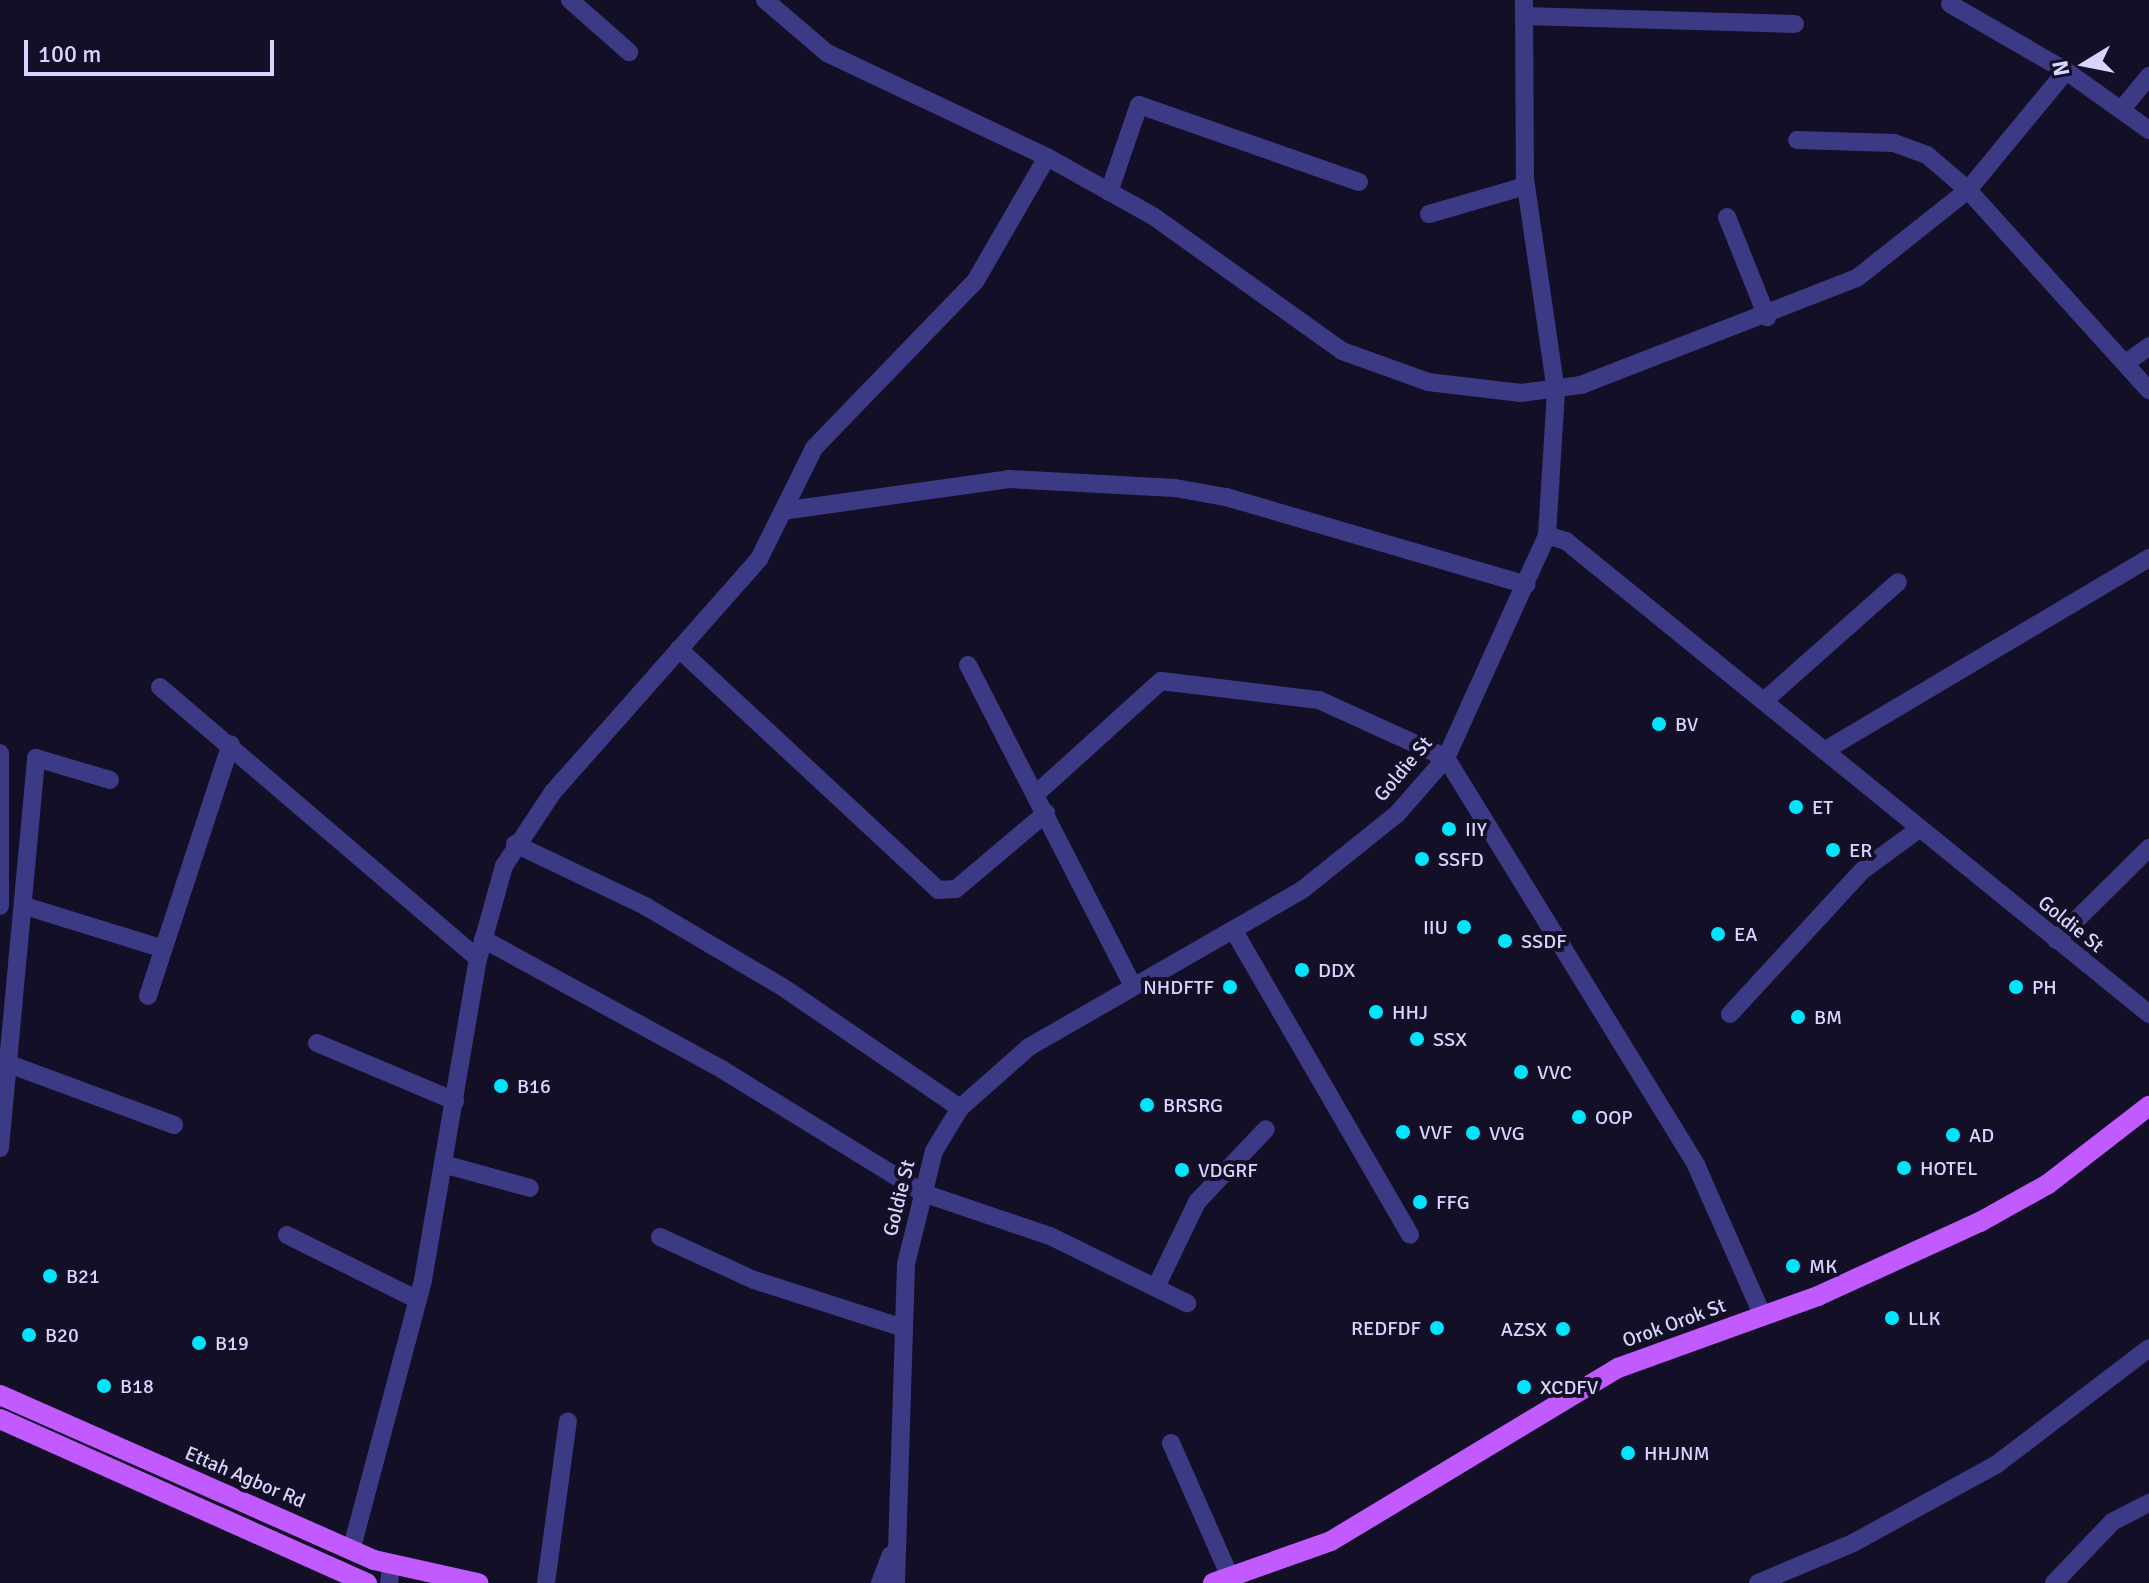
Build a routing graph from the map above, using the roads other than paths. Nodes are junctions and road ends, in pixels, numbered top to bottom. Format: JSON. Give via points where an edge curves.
{"nodes":[{"id":1,"x":570,"y":0,"type":"edge"},
{"id":2,"x":765,"y":0,"type":"edge"},
{"id":3,"x":1950,"y":4,"type":"dead end"},
{"id":4,"x":1524,"y":8,"type":"edge"},
{"id":5,"x":1795,"y":24,"type":"dead end"},
{"id":6,"x":629,"y":52,"type":"dead end"},
{"id":7,"x":2066,"y":71,"type":"junction"},
{"id":8,"x":2149,"y":76,"type":"edge"},
{"id":9,"x":2122,"y":109,"type":"junction"},
{"id":10,"x":2149,"y":130,"type":"edge"},
{"id":11,"x":1797,"y":140,"type":"dead end"},
{"id":12,"x":1047,"y":157,"type":"junction"},
{"id":13,"x":1359,"y":182,"type":"dead end"},
{"id":14,"x":1526,"y":186,"type":"junction"},
{"id":15,"x":1968,"y":190,"type":"junction"},
{"id":16,"x":1109,"y":192,"type":"junction"},
{"id":17,"x":1429,"y":214,"type":"dead end"},
{"id":18,"x":1727,"y":217,"type":"dead end"},
{"id":19,"x":1767,"y":317,"type":"junction"},
{"id":20,"x":2149,"y":346,"type":"edge"},
{"id":21,"x":2126,"y":363,"type":"junction"},
{"id":22,"x":2149,"y":390,"type":"edge"},
{"id":23,"x":1556,"y":392,"type":"junction"},
{"id":24,"x":789,"y":510,"type":"junction"},
{"id":25,"x":1547,"y":535,"type":"junction"},
{"id":26,"x":2149,"y":558,"type":"edge"},
{"id":27,"x":1898,"y":582,"type":"dead end"},
{"id":28,"x":1526,"y":585,"type":"junction"},
{"id":29,"x":679,"y":649,"type":"junction"},
{"id":30,"x":968,"y":665,"type":"dead end"},
{"id":31,"x":160,"y":687,"type":"dead end"},
{"id":32,"x":1764,"y":701,"type":"junction"},
{"id":33,"x":231,"y":744,"type":"junction"},
{"id":34,"x":1824,"y":751,"type":"junction"},
{"id":35,"x":0,"y":753,"type":"edge"},
{"id":36,"x":1446,"y":758,"type":"junction"},
{"id":37,"x":110,"y":780,"type":"dead end"},
{"id":38,"x":1037,"y":793,"type":"junction"},
{"id":39,"x":1046,"y":813,"type":"junction"},
{"id":40,"x":1919,"y":829,"type":"junction"},
{"id":41,"x":515,"y":844,"type":"junction"},
{"id":42,"x":2149,"y":848,"type":"edge"},
{"id":43,"x":0,"y":906,"type":"edge"},
{"id":44,"x":25,"y":906,"type":"junction"},
{"id":45,"x":1234,"y":931,"type":"junction"},
{"id":46,"x":483,"y":939,"type":"junction"},
{"id":47,"x":2056,"y":940,"type":"junction"},
{"id":48,"x":164,"y":949,"type":"junction"},
{"id":49,"x":478,"y":959,"type":"junction"},
{"id":50,"x":1133,"y":986,"type":"junction"},
{"id":51,"x":148,"y":996,"type":"dead end"},
{"id":52,"x":1730,"y":1014,"type":"dead end"},
{"id":53,"x":2149,"y":1014,"type":"edge"},
{"id":54,"x":317,"y":1043,"type":"dead end"},
{"id":55,"x":9,"y":1064,"type":"junction"},
{"id":56,"x":455,"y":1101,"type":"junction"},
{"id":57,"x":2149,"y":1106,"type":"edge"},
{"id":58,"x":960,"y":1108,"type":"junction"},
{"id":59,"x":174,"y":1125,"type":"dead end"},
{"id":60,"x":1266,"y":1129,"type":"dead end"},
{"id":61,"x":0,"y":1148,"type":"edge"},
{"id":62,"x":443,"y":1164,"type":"junction"},
{"id":63,"x":530,"y":1188,"type":"dead end"},
{"id":64,"x":923,"y":1193,"type":"junction"},
{"id":65,"x":287,"y":1235,"type":"dead end"},
{"id":66,"x":1410,"y":1235,"type":"dead end"},
{"id":67,"x":660,"y":1237,"type":"dead end"},
{"id":68,"x":1156,"y":1287,"type":"junction"},
{"id":69,"x":418,"y":1300,"type":"junction"},
{"id":70,"x":1187,"y":1303,"type":"dead end"},
{"id":71,"x":1763,"y":1316,"type":"junction"},
{"id":72,"x":900,"y":1327,"type":"junction"},
{"id":73,"x":2149,"y":1348,"type":"edge"},
{"id":74,"x":0,"y":1395,"type":"edge"},
{"id":75,"x":0,"y":1419,"type":"edge"},
{"id":76,"x":568,"y":1421,"type":"dead end"},
{"id":77,"x":1171,"y":1443,"type":"dead end"},
{"id":78,"x":2149,"y":1503,"type":"edge"},
{"id":79,"x":894,"y":1549,"type":"junction"},
{"id":80,"x":351,"y":1551,"type":"junction"},
{"id":81,"x":390,"y":1575,"type":"edge"},
{"id":82,"x":1222,"y":1581,"type":"edge"},
{"id":83,"x":367,"y":1583,"type":"edge"},
{"id":84,"x":478,"y":1583,"type":"edge"},
{"id":85,"x":546,"y":1583,"type":"edge"},
{"id":86,"x":880,"y":1583,"type":"edge"},
{"id":87,"x":896,"y":1583,"type":"edge"},
{"id":88,"x":1758,"y":1583,"type":"edge"},
{"id":89,"x":2054,"y":1583,"type":"edge"}],
"edges":[{"from":1,"to":6,"type":"street"},
{"from":2,"to":12,"type":"street","via":[[827,53]]},
{"from":3,"to":7,"type":"street"},
{"from":4,"to":5,"type":"street"},
{"from":4,"to":14,"type":"street"},
{"from":7,"to":9,"type":"street"},
{"from":7,"to":15,"type":"street","via":[[2022,133]]},
{"from":8,"to":9,"type":"street"},
{"from":9,"to":10,"type":"street"},
{"from":11,"to":15,"type":"street","via":[[1912,147]]},
{"from":12,"to":16,"type":"street"},
{"from":12,"to":24,"type":"street","via":[[976,280],[814,448]]},
{"from":13,"to":16,"type":"street","via":[[1139,105]]},
{"from":14,"to":17,"type":"street"},
{"from":14,"to":23,"type":"street"},
{"from":15,"to":19,"type":"street","via":[[1866,272]]},
{"from":15,"to":21,"type":"street"},
{"from":16,"to":23,"type":"street","via":[[1376,368],[1471,388]]},
{"from":18,"to":19,"type":"street"},
{"from":19,"to":23,"type":"street"},
{"from":20,"to":21,"type":"street"},
{"from":21,"to":22,"type":"street"},
{"from":23,"to":25,"type":"street"},
{"from":24,"to":28,"type":"street","via":[[1009,479],[1175,488],[1226,497]]},
{"from":24,"to":29,"type":"street","via":[[759,559]]},
{"from":25,"to":28,"type":"street","name":"Goldie St"},
{"from":25,"to":32,"type":"street","name":"Goldie St","via":[[1566,541]]},
{"from":26,"to":34,"type":"street"},
{"from":27,"to":32,"type":"street"},
{"from":28,"to":36,"type":"street","name":"Goldie St"},
{"from":29,"to":39,"type":"street","via":[[938,890],[956,889]]},
{"from":29,"to":41,"type":"street"},
{"from":30,"to":38,"type":"street"},
{"from":31,"to":33,"type":"street"},
{"from":32,"to":34,"type":"street","name":"Goldie St"},
{"from":33,"to":48,"type":"street"},
{"from":33,"to":49,"type":"street"},
{"from":34,"to":40,"type":"street","name":"Goldie St"},
{"from":35,"to":43,"type":"street"},
{"from":36,"to":38,"type":"street","via":[[1319,700],[1161,681]]},
{"from":36,"to":45,"type":"street","name":"Goldie St","via":[[1348,856]]},
{"from":36,"to":71,"type":"street","via":[[1696,1165]]},
{"from":37,"to":44,"type":"street","via":[[37,756]]},
{"from":38,"to":39,"type":"street"},
{"from":39,"to":50,"type":"street"},
{"from":40,"to":47,"type":"street","name":"Goldie St"},
{"from":40,"to":52,"type":"street","via":[[1863,870]]},
{"from":41,"to":46,"type":"street"},
{"from":41,"to":58,"type":"street","via":[[658,913]]},
{"from":42,"to":47,"type":"street"},
{"from":44,"to":48,"type":"street"},
{"from":44,"to":55,"type":"street"},
{"from":45,"to":50,"type":"street","name":"Goldie St"},
{"from":45,"to":66,"type":"street"},
{"from":46,"to":49,"type":"street"},
{"from":46,"to":64,"type":"street","via":[[723,1070]]},
{"from":47,"to":53,"type":"street","name":"Goldie St"},
{"from":48,"to":51,"type":"street"},
{"from":49,"to":56,"type":"street"},
{"from":50,"to":58,"type":"street","name":"Goldie St","via":[[1007,1062]]},
{"from":54,"to":56,"type":"street"},
{"from":55,"to":59,"type":"street"},
{"from":55,"to":61,"type":"street"},
{"from":56,"to":62,"type":"street"},
{"from":57,"to":71,"type":"main road","name":"Orok Orok St","via":[[2013,1205]]},
{"from":58,"to":64,"type":"street","name":"Goldie St","via":[[934,1151]]},
{"from":60,"to":68,"type":"street","via":[[1197,1202]]},
{"from":62,"to":63,"type":"street"},
{"from":62,"to":69,"type":"street"},
{"from":64,"to":68,"type":"street","via":[[1050,1236]]},
{"from":64,"to":72,"type":"street","name":"Goldie St"},
{"from":65,"to":69,"type":"street"},
{"from":67,"to":72,"type":"street","via":[[754,1280]]},
{"from":68,"to":70,"type":"street"},
{"from":69,"to":80,"type":"street"},
{"from":71,"to":82,"type":"main road","name":"Orok Orok St","via":[[1582,1386],[1331,1541]]},
{"from":72,"to":79,"type":"street","name":"Goldie St"},
{"from":73,"to":88,"type":"street","via":[[1997,1464],[1853,1543]]},
{"from":74,"to":80,"type":"main road","name":"Ettah Agbor Rd"},
{"from":75,"to":83,"type":"main road"},
{"from":76,"to":85,"type":"street"},
{"from":77,"to":82,"type":"street"},
{"from":78,"to":89,"type":"street","via":[[2112,1522]]},
{"from":79,"to":86,"type":"street"},
{"from":79,"to":87,"type":"street","name":"Goldie St"},
{"from":80,"to":81,"type":"main road","name":"Ettah Agbor Rd"},
{"from":81,"to":84,"type":"main road","name":"Ettah Agbor Rd"}]}
